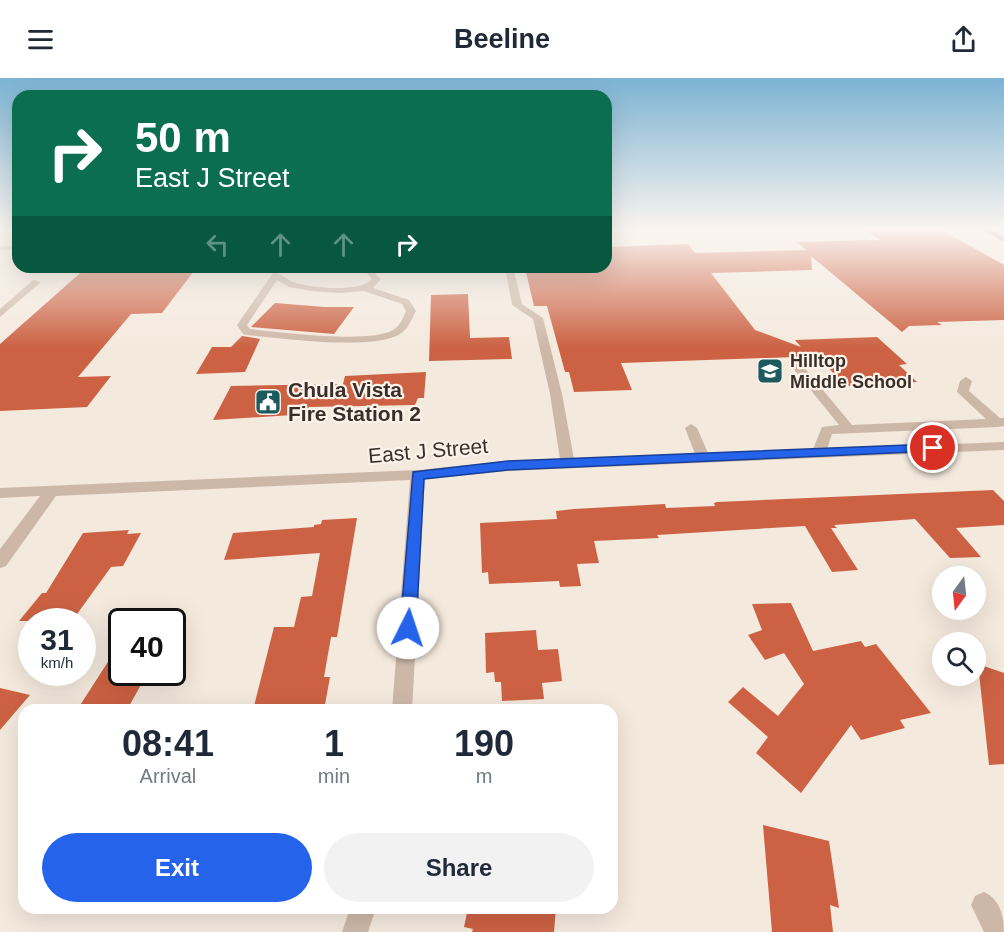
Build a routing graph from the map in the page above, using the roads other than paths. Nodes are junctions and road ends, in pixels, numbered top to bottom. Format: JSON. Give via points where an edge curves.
{"nodes":[{"id":1,"x":371,"y":273,"type":"edge"},
{"id":2,"x":510,"y":273,"type":"edge"},
{"id":3,"x":36,"y":282,"type":"dead end"},
{"id":4,"x":367,"y":289,"type":"junction"},
{"id":5,"x":0,"y":314,"type":"edge"},
{"id":6,"x":794,"y":362,"type":"dead end"},
{"id":7,"x":966,"y":381,"type":"dead end"},
{"id":8,"x":1001,"y":423,"type":"edge"},
{"id":9,"x":691,"y":428,"type":"dead end"},
{"id":10,"x":849,"y":429,"type":"junction"},
{"id":11,"x":1004,"y":446,"type":"edge"},
{"id":12,"x":819,"y":451,"type":"junction"},
{"id":13,"x":703,"y":458,"type":"junction"},
{"id":14,"x":568,"y":463,"type":"junction"},
{"id":15,"x":418,"y":475,"type":"junction"},
{"id":16,"x":52,"y":491,"type":"junction"},
{"id":17,"x":0,"y":493,"type":"edge"},
{"id":18,"x":0,"y":561,"type":"edge"},
{"id":19,"x":402,"y":704,"type":"edge"},
{"id":20,"x":984,"y":904,"type":"dead end"},
{"id":21,"x":361,"y":914,"type":"edge"},
{"id":22,"x":354,"y":932,"type":"edge"},
{"id":23,"x":998,"y":932,"type":"edge"}],
"edges":[{"from":1,"to":4,"type":"street","via":[[377,279]]},
{"from":2,"to":14,"type":"street","via":[[517,305],[538,318]]},
{"from":3,"to":5,"type":"street"},
{"from":4,"to":4,"type":"street","via":[[406,302],[411,311],[394,334],[366,338],[247,332],[242,325],[276,275],[290,285]]},
{"from":6,"to":10,"type":"street"},
{"from":7,"to":8,"type":"street","via":[[963,392]]},
{"from":8,"to":10,"type":"street"},
{"from":9,"to":13,"type":"street"},
{"from":10,"to":12,"type":"street","via":[[827,429]]},
{"from":11,"to":12,"type":"street","name":"East J Street"},
{"from":12,"to":13,"type":"street","name":"East J Street"},
{"from":13,"to":14,"type":"street","name":"East J Street"},
{"from":14,"to":15,"type":"street","name":"East J Street"},
{"from":15,"to":16,"type":"street","name":"East J Street"},
{"from":15,"to":19,"type":"street"},
{"from":16,"to":17,"type":"street","name":"East J Street"},
{"from":16,"to":18,"type":"street"},
{"from":20,"to":23,"type":"street"},
{"from":21,"to":22,"type":"street"}]}
